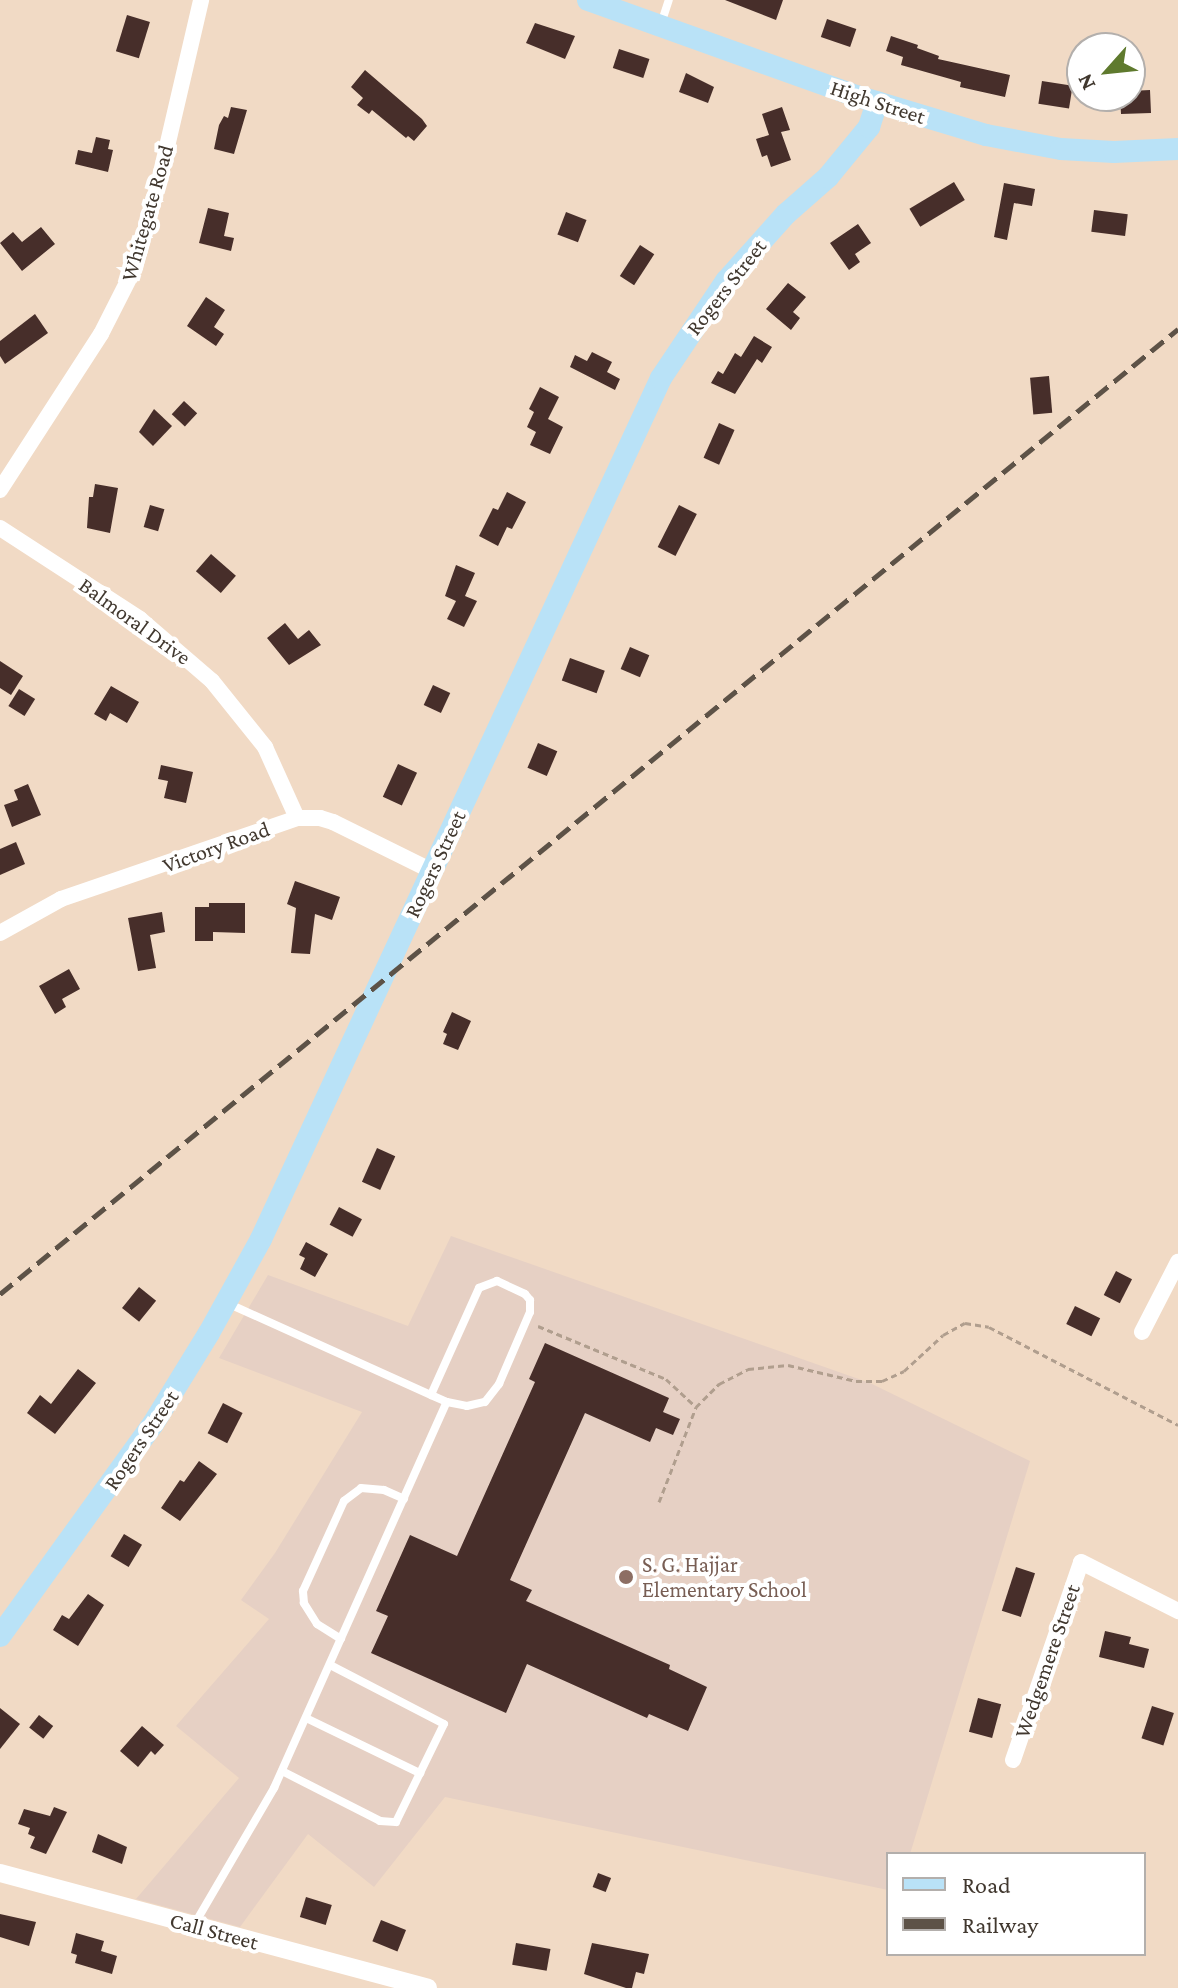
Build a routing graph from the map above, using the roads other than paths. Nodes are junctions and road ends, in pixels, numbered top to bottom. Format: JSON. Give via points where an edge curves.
{"nodes":[{"id":1,"x":201,"y":0,"type":"edge"},
{"id":2,"x":588,"y":0,"type":"edge"},
{"id":3,"x":669,"y":0,"type":"edge"},
{"id":4,"x":661,"y":25,"type":"junction"},
{"id":5,"x":877,"y":102,"type":"junction"},
{"id":6,"x":1178,"y":149,"type":"edge"},
{"id":7,"x":0,"y":490,"type":"edge"},
{"id":8,"x":0,"y":528,"type":"edge"},
{"id":9,"x":297,"y":818,"type":"junction"},
{"id":10,"x":432,"y":871,"type":"junction"},
{"id":11,"x":0,"y":933,"type":"edge"},
{"id":12,"x":1178,"y":1262,"type":"edge"},
{"id":13,"x":226,"y":1303,"type":"junction"},
{"id":14,"x":1142,"y":1332,"type":"dead end"},
{"id":15,"x":431,"y":1395,"type":"junction"},
{"id":16,"x":447,"y":1402,"type":"junction"},
{"id":17,"x":404,"y":1499,"type":"junction"},
{"id":18,"x":1178,"y":1611,"type":"edge"},
{"id":19,"x":0,"y":1636,"type":"edge"},
{"id":20,"x":341,"y":1639,"type":"junction"},
{"id":21,"x":330,"y":1665,"type":"junction"},
{"id":22,"x":306,"y":1718,"type":"junction"},
{"id":23,"x":1013,"y":1760,"type":"dead end"},
{"id":24,"x":282,"y":1771,"type":"junction"},
{"id":25,"x":420,"y":1773,"type":"junction"},
{"id":26,"x":0,"y":1873,"type":"edge"},
{"id":27,"x":194,"y":1925,"type":"junction"},
{"id":28,"x":428,"y":1988,"type":"edge"}],
"edges":[{"from":1,"to":7,"type":"street","name":"Whitegate Road","via":[[135,267],[101,334]]},
{"from":2,"to":4,"type":"main road","name":"High Street"},
{"from":3,"to":4,"type":"lane"},
{"from":4,"to":5,"type":"main road","name":"High Street"},
{"from":5,"to":6,"type":"main road","name":"High Street","via":[[986,135],[1061,149]]},
{"from":5,"to":10,"type":"main road","name":"Rogers Street","via":[[869,127],[726,281],[661,378]]},
{"from":8,"to":9,"type":"street","name":"Balmoral Drive","via":[[140,619],[212,681],[265,747]]},
{"from":9,"to":10,"type":"street","name":"Victory Road","via":[[333,822]]},
{"from":9,"to":11,"type":"street","name":"Victory Road","via":[[61,899]]},
{"from":10,"to":13,"type":"main road","name":"Rogers Street","via":[[304,1152]]},
{"from":12,"to":14,"type":"street"},
{"from":13,"to":15,"type":"lane"},
{"from":13,"to":19,"type":"main road","name":"Rogers Street","via":[[130,1459]]},
{"from":15,"to":16,"type":"lane"},
{"from":15,"to":16,"type":"lane","via":[[484,1283],[497,1281],[525,1294],[531,1307],[493,1395],[477,1405]]},
{"from":16,"to":17,"type":"lane"},
{"from":17,"to":20,"type":"lane"},
{"from":17,"to":20,"type":"lane","via":[[361,1488],[344,1501],[303,1591],[317,1624]]},
{"from":18,"to":23,"type":"street","name":"Wedgemere Street","via":[[1081,1562]]},
{"from":20,"to":21,"type":"lane"},
{"from":21,"to":22,"type":"lane"},
{"from":21,"to":25,"type":"lane","via":[[444,1724]]},
{"from":22,"to":24,"type":"lane"},
{"from":22,"to":25,"type":"lane"},
{"from":24,"to":25,"type":"lane","via":[[388,1822],[396,1822]]},
{"from":24,"to":27,"type":"lane"},
{"from":26,"to":27,"type":"street","name":"Call Street"},
{"from":27,"to":28,"type":"street","name":"Call Street"}]}
